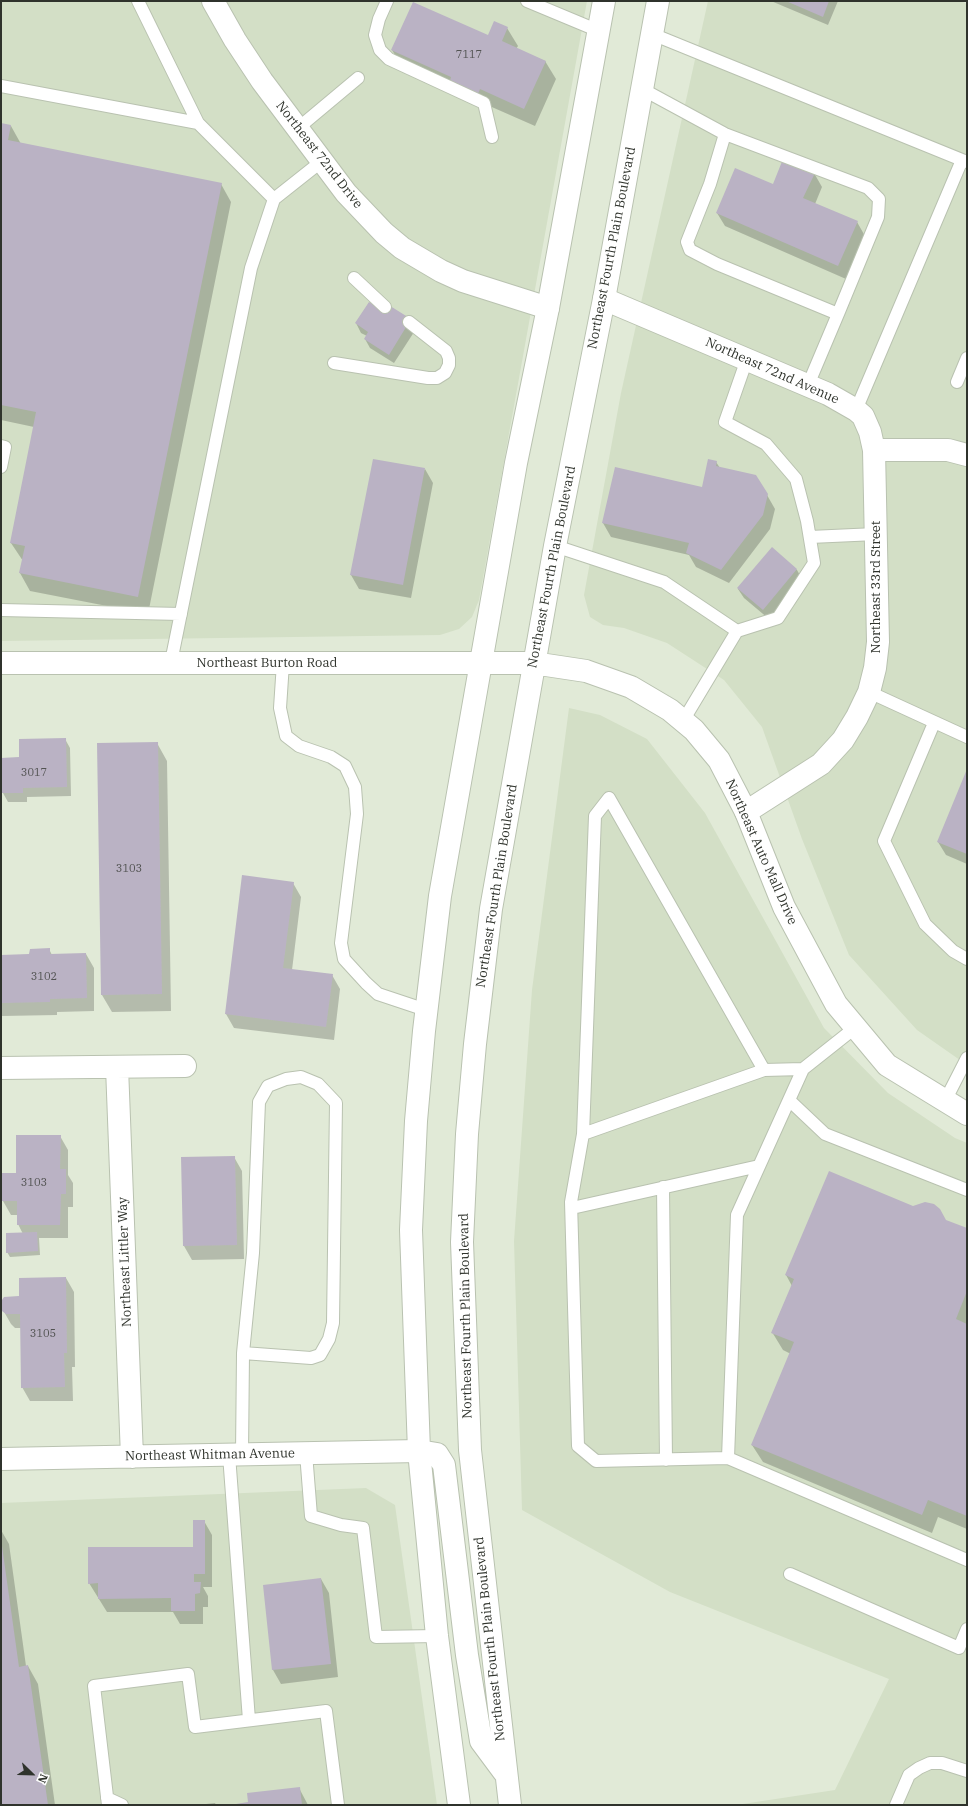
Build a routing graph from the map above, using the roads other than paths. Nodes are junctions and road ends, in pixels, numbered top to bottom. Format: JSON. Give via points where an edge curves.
{"nodes":[{"id":1,"x":138,"y":1,"type":"edge"},
{"id":2,"x":213,"y":1,"type":"edge"},
{"id":3,"x":388,"y":1,"type":"edge"},
{"id":4,"x":527,"y":1,"type":"edge"},
{"id":5,"x":604,"y":1,"type":"edge"},
{"id":6,"x":658,"y":1,"type":"edge"},
{"id":7,"x":599,"y":31,"type":"junction"},
{"id":8,"x":652,"y":34,"type":"junction"},
{"id":9,"x":358,"y":78,"type":"dead end"},
{"id":10,"x":1,"y":86,"type":"edge"},
{"id":11,"x":642,"y":89,"type":"junction"},
{"id":12,"x":198,"y":123,"type":"junction"},
{"id":13,"x":297,"y":129,"type":"junction"},
{"id":14,"x":725,"y":134,"type":"junction"},
{"id":15,"x":492,"y":137,"type":"dead end"},
{"id":16,"x":322,"y":161,"type":"junction"},
{"id":17,"x":964,"y":161,"type":"edge"},
{"id":18,"x":274,"y":199,"type":"junction"},
{"id":19,"x":354,"y":278,"type":"dead end"},
{"id":20,"x":604,"y":299,"type":"junction"},
{"id":21,"x":385,"y":307,"type":"dead end"},
{"id":22,"x":548,"y":308,"type":"junction"},
{"id":23,"x":838,"y":314,"type":"junction"},
{"id":24,"x":409,"y":322,"type":"dead end"},
{"id":25,"x":967,"y":358,"type":"edge"},
{"id":26,"x":747,"y":359,"type":"junction"},
{"id":27,"x":334,"y":364,"type":"dead end"},
{"id":28,"x":957,"y":382,"type":"dead end"},
{"id":29,"x":808,"y":385,"type":"junction"},
{"id":30,"x":856,"y":410,"type":"junction"},
{"id":31,"x":1,"y":446,"type":"edge"},
{"id":32,"x":874,"y":450,"type":"junction"},
{"id":33,"x":967,"y":455,"type":"edge"},
{"id":34,"x":1,"y":467,"type":"edge"},
{"id":35,"x":876,"y":534,"type":"junction"},
{"id":36,"x":810,"y":537,"type":"junction"},
{"id":37,"x":555,"y":546,"type":"junction"},
{"id":38,"x":1,"y":610,"type":"edge"},
{"id":39,"x":181,"y":614,"type":"junction"},
{"id":40,"x":737,"y":631,"type":"junction"},
{"id":41,"x":171,"y":662,"type":"junction"},
{"id":42,"x":1,"y":663,"type":"edge"},
{"id":43,"x":283,"y":663,"type":"junction"},
{"id":44,"x":481,"y":663,"type":"junction"},
{"id":45,"x":534,"y":663,"type":"junction"},
{"id":46,"x":869,"y":692,"type":"junction"},
{"id":47,"x":683,"y":721,"type":"junction"},
{"id":48,"x":934,"y":723,"type":"junction"},
{"id":49,"x":967,"y":737,"type":"edge"},
{"id":50,"x":746,"y":812,"type":"junction"},
{"id":51,"x":967,"y":959,"type":"edge"},
{"id":52,"x":426,"y":1010,"type":"junction"},
{"id":53,"x":856,"y":1028,"type":"junction"},
{"id":54,"x":967,"y":1058,"type":"edge"},
{"id":55,"x":185,"y":1066,"type":"dead end"},
{"id":56,"x":117,"y":1067,"type":"junction"},
{"id":57,"x":1,"y":1068,"type":"edge"},
{"id":58,"x":803,"y":1069,"type":"junction"},
{"id":59,"x":764,"y":1070,"type":"junction"},
{"id":60,"x":789,"y":1100,"type":"junction"},
{"id":61,"x":945,"y":1101,"type":"junction"},
{"id":62,"x":967,"y":1114,"type":"edge"},
{"id":63,"x":583,"y":1134,"type":"junction"},
{"id":64,"x":759,"y":1166,"type":"junction"},
{"id":65,"x":662,"y":1187,"type":"junction"},
{"id":66,"x":967,"y":1190,"type":"edge"},
{"id":67,"x":572,"y":1208,"type":"junction"},
{"id":68,"x":243,"y":1353,"type":"junction"},
{"id":69,"x":418,"y":1451,"type":"junction"},
{"id":70,"x":306,"y":1453,"type":"junction"},
{"id":71,"x":236,"y":1455,"type":"junction"},
{"id":72,"x":132,"y":1457,"type":"junction"},
{"id":73,"x":728,"y":1458,"type":"junction"},
{"id":74,"x":1,"y":1459,"type":"edge"},
{"id":75,"x":666,"y":1460,"type":"junction"},
{"id":76,"x":967,"y":1560,"type":"edge"},
{"id":77,"x":790,"y":1574,"type":"dead end"},
{"id":78,"x":967,"y":1630,"type":"edge"},
{"id":79,"x":437,"y":1636,"type":"junction"},
{"id":80,"x":249,"y":1720,"type":"junction"},
{"id":81,"x":967,"y":1771,"type":"edge"},
{"id":82,"x":505,"y":1773,"type":"junction"},
{"id":83,"x":108,"y":1802,"type":"edge"},
{"id":84,"x":122,"y":1805,"type":"edge"},
{"id":85,"x":338,"y":1805,"type":"edge"},
{"id":86,"x":459,"y":1805,"type":"edge"},
{"id":87,"x":510,"y":1805,"type":"edge"},
{"id":88,"x":896,"y":1805,"type":"edge"}],
"edges":[{"from":1,"to":12,"type":"lane"},
{"from":2,"to":13,"type":"main road","name":"Northeast 72nd Drive","via":[[238,46]]},
{"from":3,"to":15,"type":"lane","via":[[375,35],[380,50],[389,59],[484,103]]},
{"from":4,"to":7,"type":"lane"},
{"from":5,"to":7,"type":"main road"},
{"from":6,"to":8,"type":"main road","name":"Northeast Fourth Plain Boulevard"},
{"from":7,"to":22,"type":"main road"},
{"from":8,"to":11,"type":"main road","name":"Northeast Fourth Plain Boulevard"},
{"from":8,"to":17,"type":"lane"},
{"from":9,"to":13,"type":"lane"},
{"from":10,"to":12,"type":"lane"},
{"from":11,"to":14,"type":"lane"},
{"from":11,"to":20,"type":"main road","name":"Northeast Fourth Plain Boulevard"},
{"from":12,"to":18,"type":"lane"},
{"from":13,"to":16,"type":"main road","name":"Northeast 72nd Drive"},
{"from":14,"to":23,"type":"lane","via":[[710,184],[687,242],[690,250],[717,264]]},
{"from":14,"to":23,"type":"lane","via":[[868,188],[879,199],[878,217]]},
{"from":16,"to":18,"type":"lane"},
{"from":16,"to":22,"type":"main road","name":"Northeast 72nd Drive","via":[[366,216],[384,234],[418,258],[463,281]]},
{"from":17,"to":30,"type":"lane"},
{"from":18,"to":39,"type":"lane","via":[[251,268]]},
{"from":19,"to":21,"type":"lane"},
{"from":20,"to":26,"type":"main road","name":"Northeast 72nd Avenue"},
{"from":20,"to":37,"type":"main road","name":"Northeast Fourth Plain Boulevard"},
{"from":22,"to":44,"type":"main road","via":[[516,464]]},
{"from":23,"to":29,"type":"lane"},
{"from":24,"to":27,"type":"lane","via":[[446,351],[449,365],[445,373],[437,378]]},
{"from":25,"to":28,"type":"lane"},
{"from":26,"to":29,"type":"main road","name":"Northeast 72nd Avenue"},
{"from":26,"to":36,"type":"lane","via":[[725,422],[766,444],[796,479]]},
{"from":29,"to":30,"type":"main road","name":"Northeast 72nd Avenue"},
{"from":30,"to":32,"type":"main road","name":"Northeast 72nd Avenue","via":[[863,416]]},
{"from":31,"to":34,"type":"lane","via":[[5,447]]},
{"from":32,"to":33,"type":"main road","via":[[948,450]]},
{"from":32,"to":35,"type":"main road","name":"Northeast 33rd Street"},
{"from":35,"to":36,"type":"lane"},
{"from":35,"to":46,"type":"main road","name":"Northeast 33rd Street","via":[[878,642]]},
{"from":36,"to":40,"type":"lane","via":[[814,563],[778,618]]},
{"from":37,"to":40,"type":"lane","via":[[664,582]]},
{"from":37,"to":45,"type":"main road","name":"Northeast Fourth Plain Boulevard"},
{"from":38,"to":39,"type":"lane"},
{"from":39,"to":41,"type":"lane"},
{"from":40,"to":47,"type":"lane"},
{"from":41,"to":42,"type":"main road","name":"Northeast Burton Road"},
{"from":41,"to":43,"type":"main road","name":"Northeast Burton Road"},
{"from":43,"to":44,"type":"main road","name":"Northeast Burton Road"},
{"from":43,"to":52,"type":"lane","via":[[280,708],[286,736],[300,746],[330,757],[345,766],[355,787],[357,814],[341,943],[344,959],[378,994]]},
{"from":44,"to":45,"type":"main road","name":"Northeast Burton Road"},
{"from":44,"to":52,"type":"main road","via":[[440,896]]},
{"from":45,"to":47,"type":"main road","name":"Northeast Auto Mall Drive","via":[[586,671],[631,687],[670,710]]},
{"from":45,"to":82,"type":"main road","name":"Northeast Fourth Plain Boulevard","via":[[489,926],[468,1119],[462,1242],[470,1450]]},
{"from":46,"to":48,"type":"lane"},
{"from":46,"to":50,"type":"main road","name":"Northeast 33rd Street","via":[[843,740],[821,764]]},
{"from":47,"to":50,"type":"main road","name":"Northeast Auto Mall Drive","via":[[719,760]]},
{"from":48,"to":49,"type":"lane"},
{"from":48,"to":51,"type":"lane","via":[[884,841],[925,924],[953,951]]},
{"from":50,"to":53,"type":"main road","name":"Northeast Auto Mall Drive","via":[[784,907],[836,1004]]},
{"from":52,"to":69,"type":"main road","via":[[416,1121],[411,1230]]},
{"from":53,"to":58,"type":"lane"},
{"from":53,"to":61,"type":"main road","name":"Northeast Auto Mall Drive","via":[[887,1065]]},
{"from":54,"to":61,"type":"lane"},
{"from":55,"to":56,"type":"main road"},
{"from":56,"to":57,"type":"main road"},
{"from":56,"to":72,"type":"main road","name":"Northeast Littler Way"},
{"from":58,"to":59,"type":"lane"},
{"from":58,"to":60,"type":"lane"},
{"from":59,"to":63,"type":"lane"},
{"from":59,"to":63,"type":"lane","via":[[609,798],[595,816]]},
{"from":60,"to":64,"type":"lane"},
{"from":60,"to":66,"type":"lane","via":[[825,1134]]},
{"from":61,"to":62,"type":"main road","name":"Northeast Auto Mall Drive"},
{"from":63,"to":67,"type":"lane"},
{"from":64,"to":65,"type":"lane"},
{"from":64,"to":73,"type":"lane","via":[[737,1215]]},
{"from":65,"to":67,"type":"lane"},
{"from":65,"to":75,"type":"lane"},
{"from":67,"to":75,"type":"lane","via":[[578,1446],[596,1461]]},
{"from":68,"to":68,"type":"lane","via":[[253,1253],[259,1102],[268,1086],[301,1077],[318,1084],[336,1103],[333,1323],[329,1339],[320,1355],[311,1358]]},
{"from":68,"to":71,"type":"lane"},
{"from":69,"to":70,"type":"main road","name":"Northeast Whitman Avenue"},
{"from":69,"to":79,"type":"main road"},
{"from":69,"to":82,"type":"main road","name":"Northeast Whitman Avenue","via":[[437,1454],[444,1465],[467,1655],[481,1740]]},
{"from":70,"to":71,"type":"main road","name":"Northeast Whitman Avenue"},
{"from":70,"to":79,"type":"lane","via":[[311,1516],[341,1525],[363,1528],[376,1637]]},
{"from":71,"to":72,"type":"main road","name":"Northeast Whitman Avenue"},
{"from":71,"to":80,"type":"lane"},
{"from":72,"to":74,"type":"main road","name":"Northeast Whitman Avenue"},
{"from":73,"to":75,"type":"lane"},
{"from":73,"to":76,"type":"lane"},
{"from":77,"to":78,"type":"lane","via":[[959,1648]]},
{"from":79,"to":86,"type":"main road"},
{"from":80,"to":83,"type":"lane","via":[[195,1727],[188,1674],[94,1686]]},
{"from":80,"to":85,"type":"lane","via":[[326,1711]]},
{"from":81,"to":88,"type":"lane","via":[[942,1763],[930,1763],[919,1768],[909,1775]]},
{"from":82,"to":87,"type":"main road","name":"Northeast Fourth Plain Boulevard"},
{"from":83,"to":84,"type":"lane"}]}
